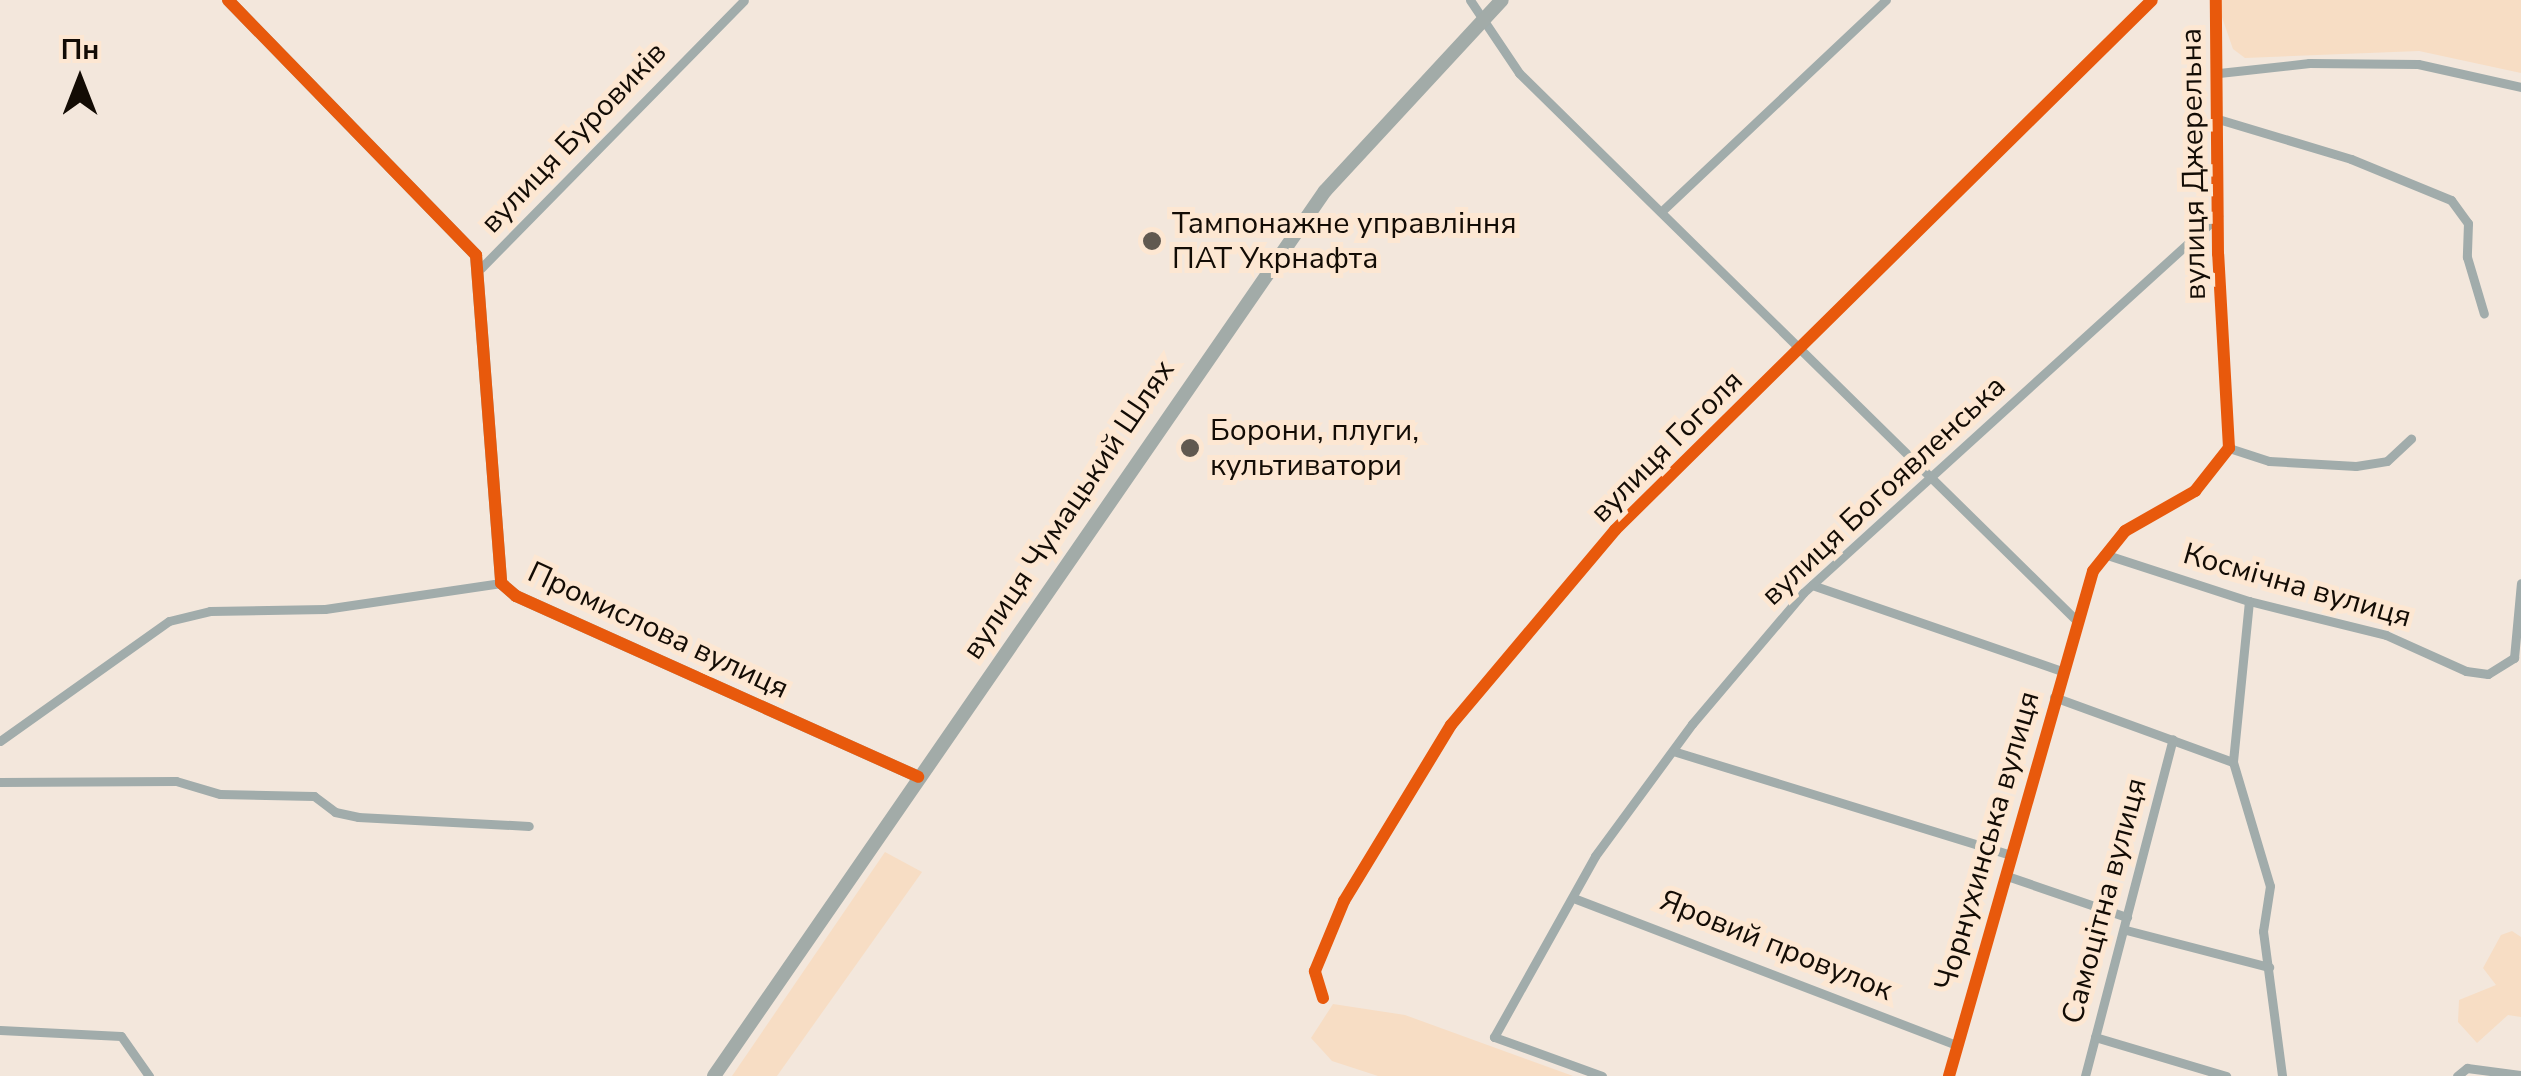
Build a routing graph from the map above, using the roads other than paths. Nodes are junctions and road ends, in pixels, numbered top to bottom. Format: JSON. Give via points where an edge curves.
{"nodes":[{"id":1,"x":228,"y":0,"type":"edge"},
{"id":2,"x":744,"y":0,"type":"edge"},
{"id":3,"x":1470,"y":0,"type":"edge"},
{"id":4,"x":1502,"y":0,"type":"edge"},
{"id":5,"x":1886,"y":0,"type":"edge"},
{"id":6,"x":2152,"y":0,"type":"edge"},
{"id":7,"x":2216,"y":0,"type":"edge"},
{"id":8,"x":1485,"y":17,"type":"junction"},
{"id":9,"x":2218,"y":73,"type":"junction"},
{"id":10,"x":2521,"y":87,"type":"edge"},
{"id":11,"x":2218,"y":119,"type":"junction"},
{"id":12,"x":1664,"y":210,"type":"junction"},
{"id":13,"x":2218,"y":216,"type":"junction"},
{"id":14,"x":482,"y":268,"type":"junction"},
{"id":15,"x":2484,"y":314,"type":"dead end"},
{"id":16,"x":1802,"y":348,"type":"junction"},
{"id":17,"x":2411,"y":439,"type":"dead end"},
{"id":18,"x":2229,"y":448,"type":"junction"},
{"id":19,"x":1930,"y":478,"type":"junction"},
{"id":20,"x":2104,"y":554,"type":"junction"},
{"id":21,"x":502,"y":583,"type":"junction"},
{"id":22,"x":2521,"y":583,"type":"edge"},
{"id":23,"x":1812,"y":586,"type":"junction"},
{"id":24,"x":2249,"y":601,"type":"junction"},
{"id":25,"x":2076,"y":620,"type":"junction"},
{"id":26,"x":2062,"y":671,"type":"junction"},
{"id":27,"x":2054,"y":697,"type":"junction"},
{"id":28,"x":2173,"y":739,"type":"junction"},
{"id":29,"x":0,"y":742,"type":"edge"},
{"id":30,"x":1673,"y":751,"type":"junction"},
{"id":31,"x":2234,"y":762,"type":"junction"},
{"id":32,"x":918,"y":777,"type":"junction"},
{"id":33,"x":0,"y":782,"type":"edge"},
{"id":34,"x":529,"y":826,"type":"dead end"},
{"id":35,"x":2011,"y":855,"type":"junction"},
{"id":36,"x":2006,"y":876,"type":"junction"},
{"id":37,"x":1576,"y":899,"type":"junction"},
{"id":38,"x":2127,"y":917,"type":"junction"},
{"id":39,"x":2126,"y":930,"type":"junction"},
{"id":40,"x":2269,"y":967,"type":"junction"},
{"id":41,"x":1323,"y":998,"type":"dead end"},
{"id":42,"x":0,"y":1030,"type":"edge"},
{"id":43,"x":2095,"y":1037,"type":"junction"},
{"id":44,"x":1956,"y":1044,"type":"junction"},
{"id":45,"x":2521,"y":1075,"type":"edge"},
{"id":46,"x":149,"y":1076,"type":"edge"},
{"id":47,"x":714,"y":1076,"type":"edge"},
{"id":48,"x":1602,"y":1076,"type":"edge"},
{"id":49,"x":1949,"y":1076,"type":"edge"},
{"id":50,"x":2085,"y":1076,"type":"edge"},
{"id":51,"x":2226,"y":1076,"type":"edge"},
{"id":52,"x":2282,"y":1076,"type":"edge"},
{"id":53,"x":2457,"y":1076,"type":"edge"}],
"edges":[{"from":1,"to":14,"type":"street","via":[[463,240]]},
{"from":2,"to":14,"type":"street","name":"вулиця Буровиків"},
{"from":3,"to":8,"type":"street"},
{"from":4,"to":8,"type":"main road","name":"вулиця Чумацький Шлях"},
{"from":5,"to":12,"type":"street"},
{"from":6,"to":16,"type":"street","name":"вулиця Гоголя"},
{"from":7,"to":9,"type":"street","name":"вулиця Джерельна"},
{"from":8,"to":12,"type":"street","via":[[1519,73]]},
{"from":8,"to":32,"type":"main road","name":"вулиця Чумацький Шлях","via":[[1325,191]]},
{"from":9,"to":10,"type":"street","via":[[2400,63],[2459,68]]},
{"from":9,"to":11,"type":"street","name":"вулиця Джерельна"},
{"from":11,"to":13,"type":"street","name":"вулиця Джерельна"},
{"from":11,"to":15,"type":"street","via":[[2350,159],[2451,200],[2468,223],[2468,257]]},
{"from":12,"to":16,"type":"street"},
{"from":13,"to":18,"type":"street","name":"вулиця Джерельна"},
{"from":13,"to":19,"type":"street","name":"вулиця Богоявленська"},
{"from":14,"to":21,"type":"street","name":"Промислова вулиця"},
{"from":16,"to":19,"type":"street"},
{"from":16,"to":41,"type":"street","name":"вулиця Гоголя","via":[[1614,530],[1451,726],[1344,902],[1315,971]]},
{"from":17,"to":18,"type":"street","via":[[2386,461],[2356,466],[2270,460]]},
{"from":18,"to":20,"type":"street","via":[[2195,490],[2125,530]]},
{"from":19,"to":23,"type":"street","name":"вулиця Богоявленська"},
{"from":19,"to":25,"type":"street"},
{"from":20,"to":24,"type":"street","name":"Космічна вулиця"},
{"from":20,"to":25,"type":"street"},
{"from":21,"to":29,"type":"street","via":[[325,609],[210,611],[169,621]]},
{"from":21,"to":32,"type":"street","name":"Промислова вулиця","via":[[516,596]]},
{"from":22,"to":24,"type":"street","name":"Космічна вулиця","via":[[2514,658],[2488,674],[2466,671],[2386,635]]},
{"from":23,"to":26,"type":"street"},
{"from":23,"to":30,"type":"street","name":"вулиця Богоявленська"},
{"from":24,"to":31,"type":"street"},
{"from":25,"to":26,"type":"street","name":"Чорнухинська вулиця"},
{"from":26,"to":27,"type":"street","name":"Чорнухинська вулиця"},
{"from":27,"to":28,"type":"street"},
{"from":27,"to":35,"type":"street","name":"Чорнухинська вулиця"},
{"from":28,"to":31,"type":"street"},
{"from":28,"to":38,"type":"street","name":"Самоцітна вулиця"},
{"from":30,"to":35,"type":"street"},
{"from":30,"to":37,"type":"street","name":"вулиця Богоявленська","via":[[1595,856]]},
{"from":31,"to":40,"type":"street","via":[[2270,886],[2264,931]]},
{"from":32,"to":47,"type":"main road","name":"вулиця Чумацький Шлях"},
{"from":33,"to":34,"type":"street","via":[[176,781],[220,794],[303,794],[358,816]]},
{"from":35,"to":36,"type":"street","name":"Чорнухинська вулиця"},
{"from":36,"to":38,"type":"street"},
{"from":36,"to":44,"type":"street","name":"Чорнухинська вулиця"},
{"from":37,"to":44,"type":"street","name":"Яровий провулок"},
{"from":37,"to":48,"type":"street","name":"вулиця Богоявленська","via":[[1494,1037]]},
{"from":38,"to":39,"type":"street","name":"Самоцітна вулиця"},
{"from":39,"to":40,"type":"street"},
{"from":39,"to":43,"type":"street","name":"Самоцітна вулиця"},
{"from":40,"to":52,"type":"street"},
{"from":42,"to":46,"type":"street","via":[[122,1036]]},
{"from":43,"to":50,"type":"street","name":"Самоцітна вулиця"},
{"from":43,"to":51,"type":"street"},
{"from":44,"to":49,"type":"street","name":"Чорнухинська вулиця"},
{"from":45,"to":53,"type":"street","via":[[2467,1068]]}]}
